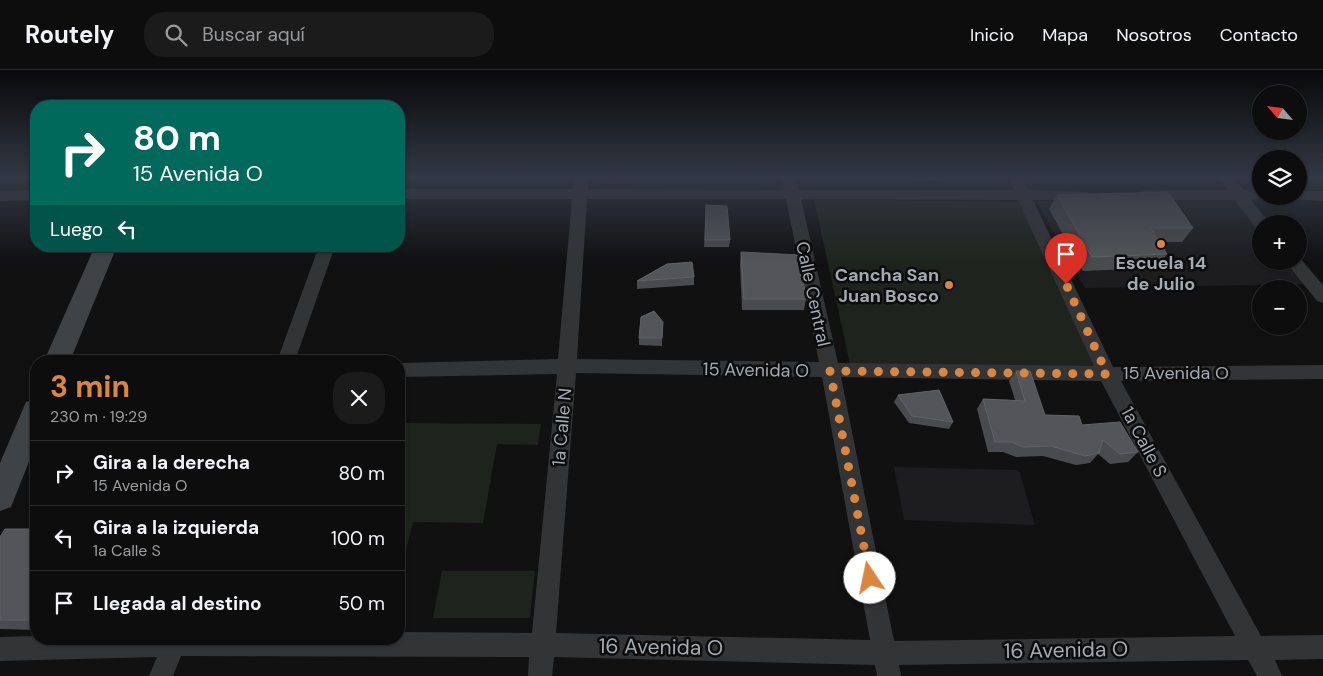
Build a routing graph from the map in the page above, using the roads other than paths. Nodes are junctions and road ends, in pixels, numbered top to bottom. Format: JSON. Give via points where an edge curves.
{"nodes":[{"id":1,"x":579,"y":205,"type":"edge"},
{"id":2,"x":794,"y":205,"type":"edge"},
{"id":3,"x":1028,"y":205,"type":"edge"},
{"id":4,"x":103,"y":252,"type":"edge"},
{"id":5,"x":324,"y":252,"type":"edge"},
{"id":6,"x":1301,"y":270,"type":"edge"},
{"id":7,"x":1323,"y":297,"type":"edge"},
{"id":8,"x":60,"y":355,"type":"edge"},
{"id":9,"x":288,"y":355,"type":"edge"},
{"id":10,"x":567,"y":366,"type":"junction"},
{"id":11,"x":405,"y":370,"type":"edge"},
{"id":12,"x":830,"y":371,"type":"junction"},
{"id":13,"x":1323,"y":372,"type":"edge"},
{"id":14,"x":1107,"y":374,"type":"junction"},
{"id":15,"x":30,"y":425,"type":"edge"},
{"id":16,"x":0,"y":498,"type":"edge"},
{"id":17,"x":405,"y":644,"type":"edge"},
{"id":18,"x":88,"y":645,"type":"edge"},
{"id":19,"x":173,"y":645,"type":"edge"},
{"id":20,"x":543,"y":645,"type":"junction"},
{"id":21,"x":1323,"y":647,"type":"edge"},
{"id":22,"x":1255,"y":648,"type":"junction"},
{"id":23,"x":0,"y":649,"type":"edge"},
{"id":24,"x":884,"y":652,"type":"junction"},
{"id":25,"x":161,"y":676,"type":"edge"},
{"id":26,"x":540,"y":676,"type":"edge"},
{"id":27,"x":889,"y":676,"type":"edge"},
{"id":28,"x":1270,"y":676,"type":"edge"}],
"edges":[{"from":1,"to":10,"type":"street","name":"1a Calle N"},
{"from":2,"to":12,"type":"street","name":"Calle Central"},
{"from":3,"to":14,"type":"street","name":"1a Calle S"},
{"from":4,"to":8,"type":"main road"},
{"from":5,"to":9,"type":"street"},
{"from":6,"to":7,"type":"street"},
{"from":10,"to":11,"type":"street","name":"15 Avenida O"},
{"from":10,"to":12,"type":"street","name":"15 Avenida O"},
{"from":10,"to":20,"type":"street","name":"1a Calle N"},
{"from":12,"to":14,"type":"street","name":"15 Avenida O"},
{"from":12,"to":24,"type":"street","name":"Calle Central"},
{"from":13,"to":14,"type":"street","name":"15 Avenida O"},
{"from":14,"to":22,"type":"street","name":"1a Calle S"},
{"from":15,"to":16,"type":"main road"},
{"from":17,"to":20,"type":"street","name":"16 Avenida O"},
{"from":18,"to":23,"type":"street","name":"16 Avenida O"},
{"from":19,"to":25,"type":"street"},
{"from":20,"to":24,"type":"street","name":"16 Avenida O"},
{"from":20,"to":26,"type":"street","name":"1a Calle N"},
{"from":21,"to":22,"type":"street","name":"16 Avenida O"},
{"from":22,"to":24,"type":"street","name":"16 Avenida O"},
{"from":22,"to":28,"type":"street","name":"1a Calle S"},
{"from":24,"to":27,"type":"street","name":"Calle Central"}]}
